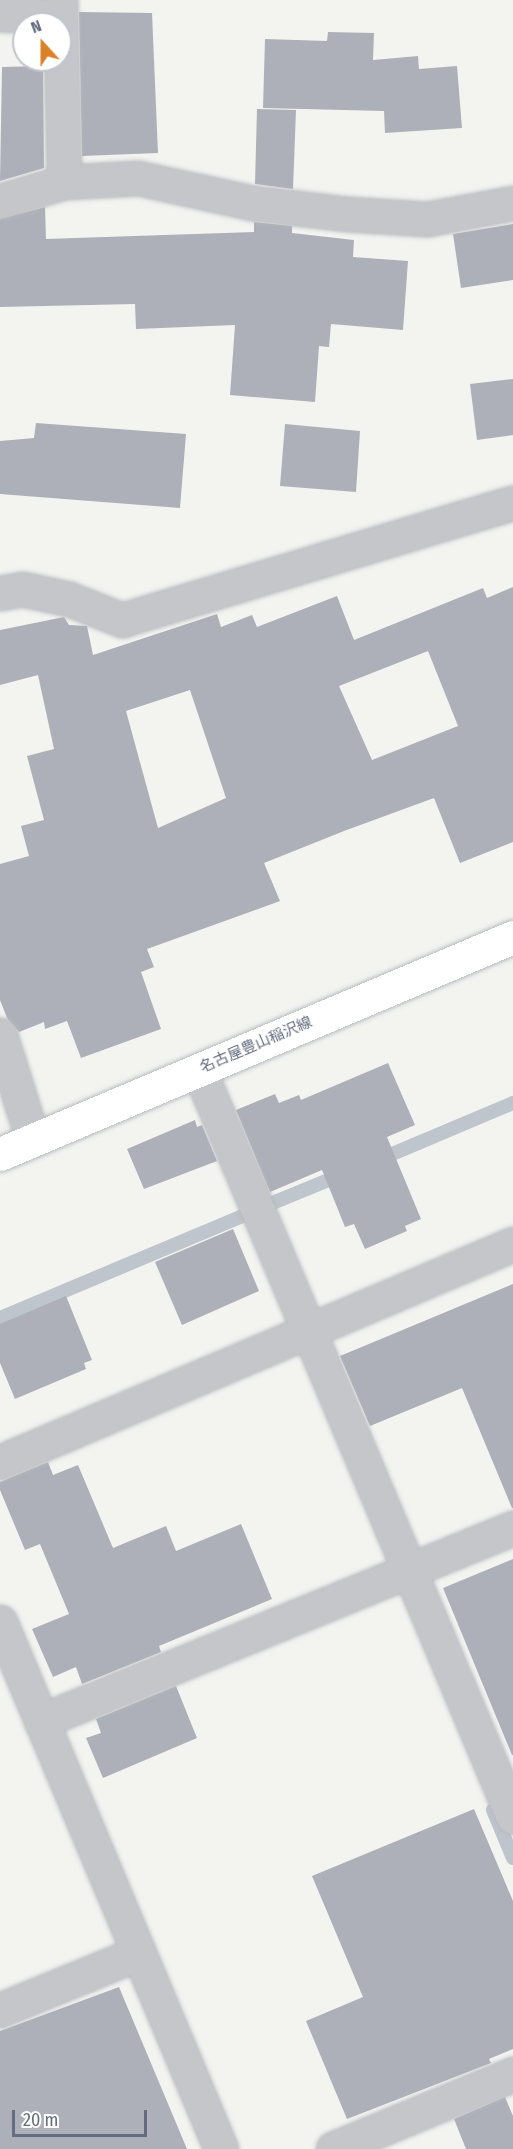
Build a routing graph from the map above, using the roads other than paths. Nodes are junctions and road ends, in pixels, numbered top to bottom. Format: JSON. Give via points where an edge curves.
{"nodes":[{"id":1,"x":60,"y":9,"type":"edge"},
{"id":2,"x":0,"y":14,"type":"edge"},
{"id":3,"x":64,"y":182,"type":"junction"},
{"id":4,"x":0,"y":201,"type":"edge"},
{"id":5,"x":513,"y":203,"type":"edge"},
{"id":6,"x":513,"y":503,"type":"edge"},
{"id":7,"x":0,"y":593,"type":"edge"},
{"id":8,"x":513,"y":937,"type":"edge"},
{"id":9,"x":0,"y":1035,"type":"edge"},
{"id":10,"x":199,"y":1070,"type":"junction"},
{"id":11,"x":33,"y":1140,"type":"junction"},
{"id":12,"x":0,"y":1154,"type":"edge"},
{"id":13,"x":513,"y":1244,"type":"edge"},
{"id":14,"x":309,"y":1330,"type":"junction"},
{"id":15,"x":0,"y":1462,"type":"edge"},
{"id":16,"x":513,"y":1528,"type":"edge"},
{"id":17,"x":410,"y":1570,"type":"junction"},
{"id":18,"x":0,"y":1622,"type":"edge"},
{"id":19,"x":41,"y":1721,"type":"junction"},
{"id":20,"x":510,"y":1802,"type":"edge"},
{"id":21,"x":139,"y":1953,"type":"junction"},
{"id":22,"x":0,"y":2010,"type":"edge"},
{"id":23,"x":513,"y":2074,"type":"edge"},
{"id":24,"x":221,"y":2149,"type":"edge"},
{"id":25,"x":333,"y":2149,"type":"edge"}],
"edges":[{"from":1,"to":2,"type":"street"},
{"from":1,"to":3,"type":"street"},
{"from":3,"to":4,"type":"street"},
{"from":3,"to":5,"type":"street","via":[[138,178],[253,203],[427,219]]},
{"from":6,"to":7,"type":"street","via":[[122,620],[69,599],[22,589]]},
{"from":8,"to":10,"type":"main road","name":"名古屋豊山稲沢線"},
{"from":9,"to":11,"type":"street"},
{"from":10,"to":11,"type":"main road","name":"名古屋豊山稲沢線"},
{"from":10,"to":14,"type":"street"},
{"from":11,"to":12,"type":"main road","name":"名古屋豊山稲沢線"},
{"from":13,"to":14,"type":"street"},
{"from":14,"to":15,"type":"street"},
{"from":14,"to":17,"type":"street"},
{"from":16,"to":17,"type":"street"},
{"from":17,"to":19,"type":"street"},
{"from":17,"to":20,"type":"street"},
{"from":18,"to":19,"type":"street"},
{"from":19,"to":21,"type":"street"},
{"from":21,"to":22,"type":"street"},
{"from":21,"to":24,"type":"street"},
{"from":23,"to":25,"type":"street"}]}
